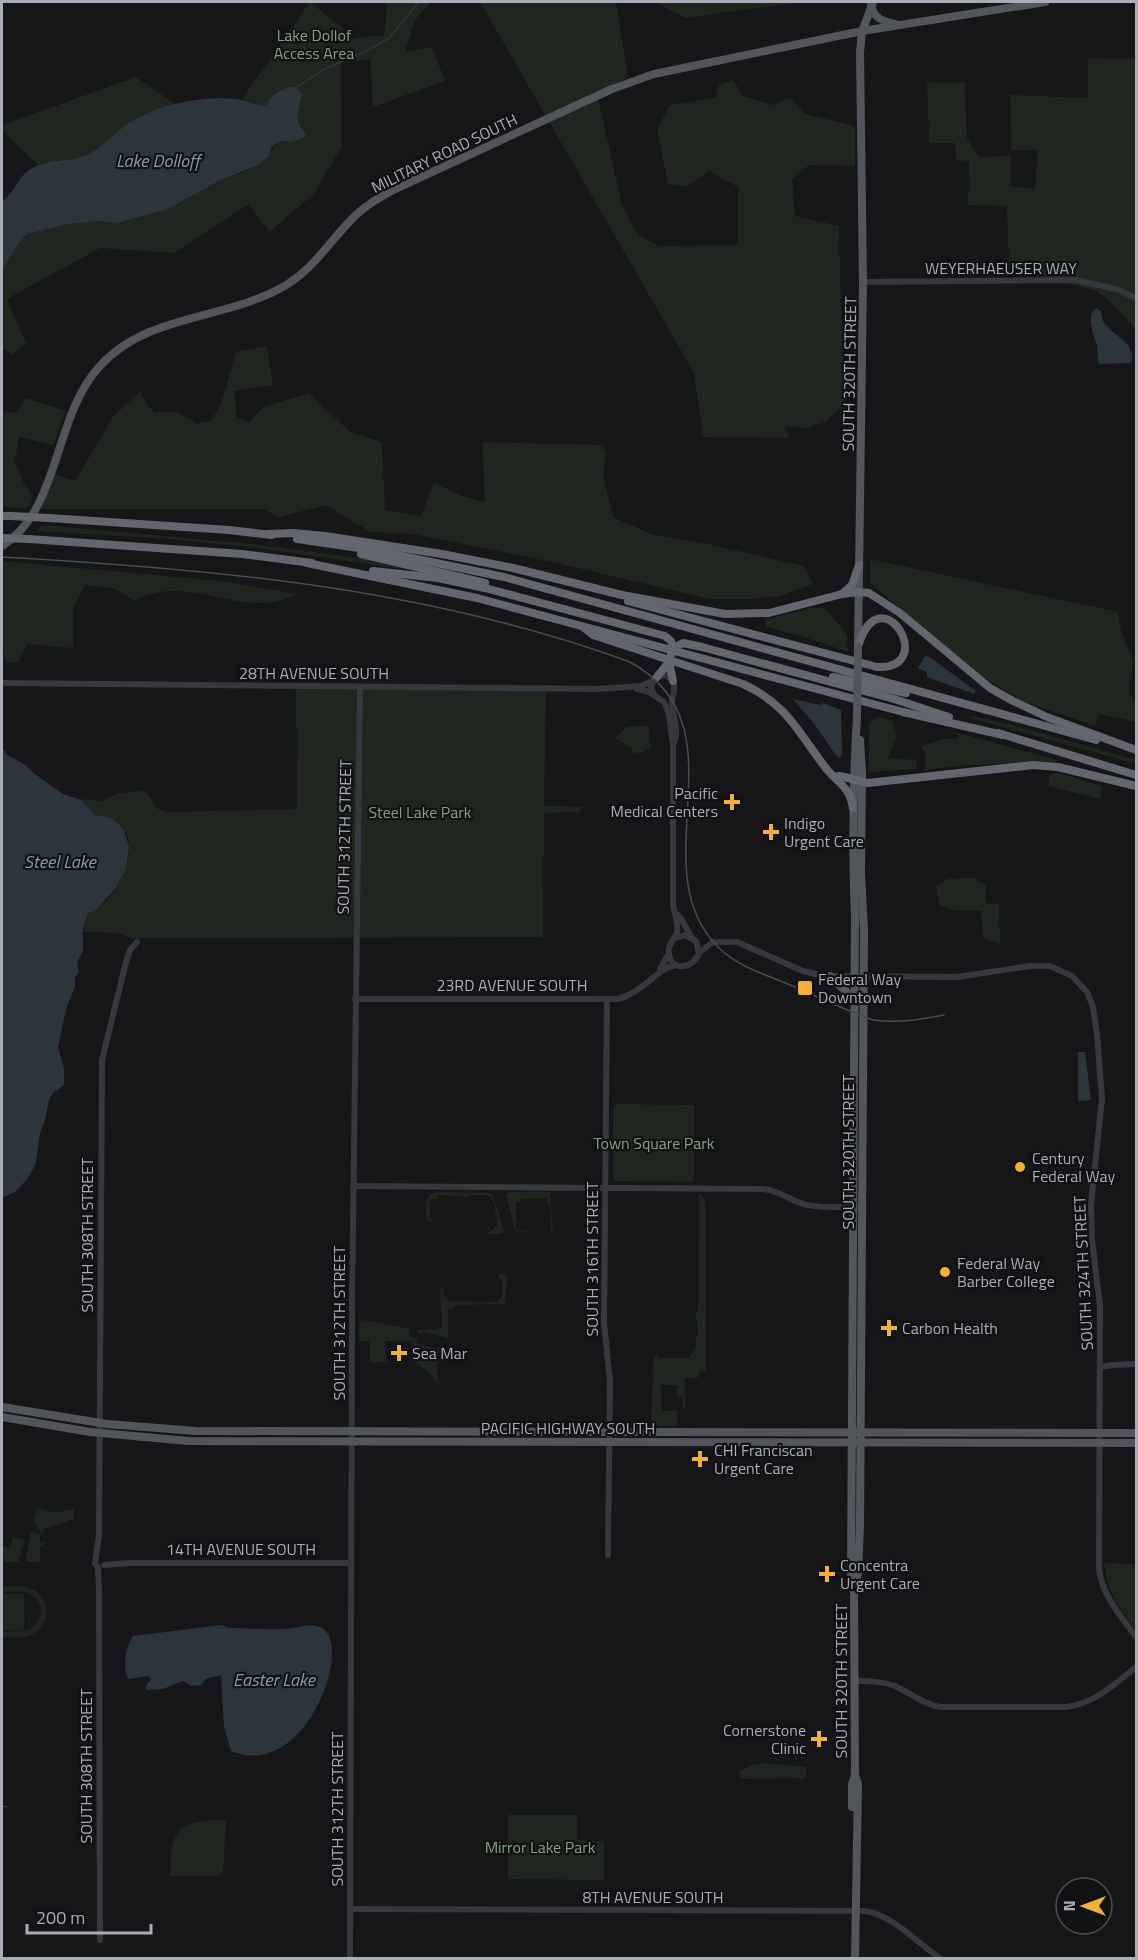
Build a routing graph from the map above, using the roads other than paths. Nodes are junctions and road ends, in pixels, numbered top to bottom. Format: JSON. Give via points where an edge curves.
{"nodes":[{"id":1,"x":1045,"y":2,"type":"edge"},
{"id":2,"x":872,"y":3,"type":"edge"},
{"id":3,"x":900,"y":25,"type":"junction"},
{"id":4,"x":862,"y":31,"type":"junction"},
{"id":5,"x":863,"y":282,"type":"junction"},
{"id":6,"x":1137,"y":298,"type":"edge"},
{"id":7,"x":2,"y":516,"type":"edge"},
{"id":8,"x":268,"y":534,"type":"junction"},
{"id":9,"x":2,"y":538,"type":"edge"},
{"id":10,"x":297,"y":539,"type":"junction"},
{"id":11,"x":2,"y":546,"type":"edge"},
{"id":12,"x":307,"y":563,"type":"junction"},
{"id":13,"x":859,"y":565,"type":"junction"},
{"id":14,"x":568,"y":582,"type":"junction"},
{"id":15,"x":858,"y":592,"type":"junction"},
{"id":16,"x":842,"y":594,"type":"junction"},
{"id":17,"x":578,"y":624,"type":"junction"},
{"id":18,"x":651,"y":630,"type":"junction"},
{"id":19,"x":674,"y":644,"type":"junction"},
{"id":20,"x":702,"y":644,"type":"junction"},
{"id":21,"x":858,"y":647,"type":"junction"},
{"id":22,"x":668,"y":667,"type":"junction"},
{"id":23,"x":655,"y":679,"type":"junction"},
{"id":24,"x":673,"y":681,"type":"junction"},
{"id":25,"x":2,"y":683,"type":"edge"},
{"id":26,"x":360,"y":687,"type":"junction"},
{"id":27,"x":627,"y":688,"type":"junction"},
{"id":28,"x":674,"y":692,"type":"junction"},
{"id":29,"x":656,"y":696,"type":"junction"},
{"id":30,"x":997,"y":713,"type":"junction"},
{"id":31,"x":1003,"y":735,"type":"junction"},
{"id":32,"x":673,"y":744,"type":"junction"},
{"id":33,"x":1137,"y":750,"type":"edge"},
{"id":34,"x":1137,"y":776,"type":"edge"},
{"id":35,"x":835,"y":777,"type":"junction"},
{"id":36,"x":858,"y":781,"type":"junction"},
{"id":37,"x":1137,"y":786,"type":"edge"},
{"id":38,"x":853,"y":808,"type":"junction"},
{"id":39,"x":676,"y":914,"type":"junction"},
{"id":40,"x":675,"y":938,"type":"junction"},
{"id":41,"x":694,"y":939,"type":"junction"},
{"id":42,"x":137,"y":942,"type":"dead end"},
{"id":43,"x":713,"y":942,"type":"junction"},
{"id":44,"x":699,"y":953,"type":"junction"},
{"id":45,"x":669,"y":954,"type":"junction"},
{"id":46,"x":676,"y":964,"type":"junction"},
{"id":47,"x":660,"y":972,"type":"junction"},
{"id":48,"x":830,"y":976,"type":"junction"},
{"id":49,"x":854,"y":976,"type":"junction"},
{"id":50,"x":863,"y":976,"type":"junction"},
{"id":51,"x":355,"y":999,"type":"junction"},
{"id":52,"x":607,"y":999,"type":"junction"},
{"id":53,"x":854,"y":1002,"type":"junction"},
{"id":54,"x":854,"y":1046,"type":"junction"},
{"id":55,"x":862,"y":1089,"type":"junction"},
{"id":56,"x":853,"y":1095,"type":"junction"},
{"id":57,"x":862,"y":1134,"type":"junction"},
{"id":58,"x":353,"y":1186,"type":"junction"},
{"id":59,"x":606,"y":1188,"type":"junction"},
{"id":60,"x":852,"y":1207,"type":"junction"},
{"id":61,"x":861,"y":1207,"type":"junction"},
{"id":62,"x":852,"y":1278,"type":"junction"},
{"id":63,"x":861,"y":1312,"type":"junction"},
{"id":64,"x":1100,"y":1356,"type":"junction"},
{"id":65,"x":1113,"y":1365,"type":"junction"},
{"id":66,"x":1137,"y":1365,"type":"edge"},
{"id":67,"x":1100,"y":1367,"type":"junction"},
{"id":68,"x":2,"y":1407,"type":"edge"},
{"id":69,"x":2,"y":1417,"type":"edge"},
{"id":70,"x":99,"y":1423,"type":"junction"},
{"id":71,"x":352,"y":1431,"type":"junction"},
{"id":72,"x":522,"y":1431,"type":"junction"},
{"id":73,"x":856,"y":1431,"type":"junction"},
{"id":74,"x":608,"y":1432,"type":"junction"},
{"id":75,"x":750,"y":1432,"type":"junction"},
{"id":76,"x":99,"y":1433,"type":"junction"},
{"id":77,"x":1022,"y":1433,"type":"junction"},
{"id":78,"x":1099,"y":1433,"type":"junction"},
{"id":79,"x":1137,"y":1433,"type":"edge"},
{"id":80,"x":352,"y":1441,"type":"junction"},
{"id":81,"x":474,"y":1441,"type":"junction"},
{"id":82,"x":608,"y":1441,"type":"junction"},
{"id":83,"x":698,"y":1442,"type":"junction"},
{"id":84,"x":856,"y":1443,"type":"junction"},
{"id":85,"x":962,"y":1443,"type":"junction"},
{"id":86,"x":1099,"y":1443,"type":"junction"},
{"id":87,"x":1137,"y":1443,"type":"edge"},
{"id":88,"x":851,"y":1542,"type":"junction"},
{"id":89,"x":608,"y":1555,"type":"dead end"},
{"id":90,"x":101,"y":1563,"type":"junction"},
{"id":91,"x":351,"y":1563,"type":"junction"},
{"id":92,"x":858,"y":1571,"type":"junction"},
{"id":93,"x":854,"y":1587,"type":"junction"},
{"id":94,"x":1137,"y":1637,"type":"edge"},
{"id":95,"x":1137,"y":1667,"type":"edge"},
{"id":96,"x":856,"y":1681,"type":"junction"},
{"id":97,"x":855,"y":1777,"type":"junction"},
{"id":98,"x":852,"y":1824,"type":"junction"},
{"id":99,"x":856,"y":1860,"type":"junction"},
{"id":100,"x":351,"y":1909,"type":"junction"},
{"id":101,"x":855,"y":1911,"type":"junction"},
{"id":102,"x":100,"y":1940,"type":"dead end"},
{"id":103,"x":350,"y":1959,"type":"edge"},
{"id":104,"x":855,"y":1959,"type":"edge"},
{"id":105,"x":940,"y":1959,"type":"edge"}],
"edges":[{"from":1,"to":3,"type":"main road","name":"MILITARY ROAD SOUTH"},
{"from":2,"to":3,"type":"main road","via":[[876,16]]},
{"from":2,"to":4,"type":"main road","name":"SOUTH 320TH STREET"},
{"from":3,"to":4,"type":"main road","name":"MILITARY ROAD SOUTH"},
{"from":4,"to":5,"type":"main road","name":"SOUTH 320TH STREET"},
{"from":4,"to":11,"type":"main road","name":"MILITARY ROAD SOUTH","via":[[654,74],[612,89],[379,198],[354,216],[312,265],[278,290],[130,341],[105,359],[84,385],[36,507],[27,523]]},
{"from":5,"to":6,"type":"street","name":"WEYERHAEUSER WAY","via":[[1076,280]]},
{"from":5,"to":13,"type":"main road","name":"SOUTH 320TH STREET"},
{"from":7,"to":8,"type":"highway","bridge":true},
{"from":8,"to":10,"type":"highway"},
{"from":8,"to":14,"type":"highway","via":[[367,541]]},
{"from":9,"to":12,"type":"highway","bridge":true,"via":[[243,554]]},
{"from":10,"to":18,"type":"highway","via":[[543,597]]},
{"from":10,"to":30,"type":"highway","via":[[504,577]]},
{"from":12,"to":17,"type":"highway","via":[[436,588]]},
{"from":12,"to":18,"type":"highway","via":[[438,578]]},
{"from":13,"to":15,"type":"main road","name":"SOUTH 320TH STREET"},
{"from":13,"to":16,"type":"highway","via":[[852,585]]},
{"from":14,"to":16,"type":"highway","via":[[697,610],[741,615],[780,611]]},
{"from":14,"to":21,"type":"highway","via":[[877,667],[899,661],[904,652],[904,637],[894,622],[876,619],[866,626]]},
{"from":15,"to":16,"type":"highway"},
{"from":15,"to":21,"type":"main road","name":"SOUTH 320TH STREET"},
{"from":15,"to":33,"type":"highway","via":[[883,601],[990,688],[1047,717]]},
{"from":17,"to":31,"type":"highway"},
{"from":17,"to":35,"type":"highway","via":[[593,635],[763,694],[787,716]]},
{"from":18,"to":19,"type":"highway"},
{"from":19,"to":20,"type":"highway"},
{"from":19,"to":22,"type":"highway","bridge":true},
{"from":20,"to":30,"type":"highway"},
{"from":20,"to":31,"type":"highway"},
{"from":21,"to":36,"type":"main road","name":"SOUTH 320TH STREET","bridge":true,"via":[[857,717],[862,762]]},
{"from":22,"to":23,"type":"highway"},
{"from":22,"to":24,"type":"highway"},
{"from":23,"to":24,"type":"street","via":[[664,675]]},
{"from":23,"to":27,"type":"street","name":"28TH AVENUE SOUTH"},
{"from":23,"to":29,"type":"street","via":[[651,688]]},
{"from":24,"to":28,"type":"street"},
{"from":25,"to":26,"type":"street","name":"28TH AVENUE SOUTH"},
{"from":26,"to":27,"type":"street","name":"28TH AVENUE SOUTH"},
{"from":26,"to":51,"type":"street","name":"SOUTH 312TH STREET"},
{"from":27,"to":29,"type":"street","name":"28TH AVENUE SOUTH"},
{"from":28,"to":29,"type":"street","via":[[669,697]]},
{"from":28,"to":32,"type":"street"},
{"from":29,"to":32,"type":"street","via":[[668,708]]},
{"from":30,"to":33,"type":"highway"},
{"from":31,"to":34,"type":"highway"},
{"from":32,"to":39,"type":"street"},
{"from":35,"to":36,"type":"highway"},
{"from":35,"to":38,"type":"highway","via":[[850,793]]},
{"from":36,"to":37,"type":"highway","via":[[1033,765]]},
{"from":36,"to":38,"type":"main road","name":"SOUTH 320TH STREET"},
{"from":36,"to":50,"type":"main road","name":"SOUTH 320TH STREET"},
{"from":38,"to":49,"type":"main road","name":"SOUTH 320TH STREET"},
{"from":39,"to":40,"type":"street"},
{"from":39,"to":41,"type":"street"},
{"from":40,"to":41,"type":"street","via":[[685,935]]},
{"from":40,"to":45,"type":"street"},
{"from":41,"to":43,"type":"street"},
{"from":41,"to":44,"type":"street"},
{"from":42,"to":70,"type":"street","name":"SOUTH 308TH STREET","via":[[126,962],[102,1060]]},
{"from":43,"to":44,"type":"street"},
{"from":43,"to":48,"type":"street","via":[[737,942],[808,972]]},
{"from":44,"to":46,"type":"street","via":[[690,965]]},
{"from":45,"to":46,"type":"street"},
{"from":45,"to":47,"type":"street","name":"23RD AVENUE SOUTH"},
{"from":46,"to":47,"type":"street","name":"23RD AVENUE SOUTH"},
{"from":47,"to":52,"type":"street","name":"23RD AVENUE SOUTH","via":[[632,994]]},
{"from":48,"to":49,"type":"street"},
{"from":48,"to":53,"type":"main road"},
{"from":49,"to":50,"type":"street"},
{"from":49,"to":53,"type":"main road","name":"SOUTH 320TH STREET"},
{"from":50,"to":55,"type":"main road","name":"SOUTH 320TH STREET"},
{"from":50,"to":64,"type":"street","name":"SOUTH 324TH STREET","via":[[965,976],[1050,966],[1079,982],[1090,997],[1100,1057],[1102,1110],[1091,1204],[1100,1297]]},
{"from":51,"to":52,"type":"street","name":"23RD AVENUE SOUTH"},
{"from":51,"to":58,"type":"street","name":"SOUTH 312TH STREET"},
{"from":52,"to":59,"type":"street","name":"SOUTH 316TH STREET"},
{"from":53,"to":54,"type":"main road","name":"SOUTH 320TH STREET"},
{"from":54,"to":55,"type":"main road","via":[[858,1086]]},
{"from":54,"to":56,"type":"main road","name":"SOUTH 320TH STREET"},
{"from":55,"to":57,"type":"main road","name":"SOUTH 320TH STREET"},
{"from":56,"to":57,"type":"main road","via":[[858,1098]]},
{"from":56,"to":60,"type":"main road","name":"SOUTH 320TH STREET"},
{"from":57,"to":61,"type":"main road","name":"SOUTH 320TH STREET"},
{"from":58,"to":59,"type":"street"},
{"from":58,"to":71,"type":"street","name":"SOUTH 312TH STREET"},
{"from":59,"to":60,"type":"street","via":[[764,1189],[808,1206]]},
{"from":59,"to":74,"type":"street","name":"SOUTH 316TH STREET","via":[[604,1323],[610,1374]]},
{"from":60,"to":61,"type":"street"},
{"from":60,"to":62,"type":"main road","name":"SOUTH 320TH STREET"},
{"from":61,"to":63,"type":"main road","name":"SOUTH 320TH STREET"},
{"from":62,"to":63,"type":"main road","via":[[856,1310]]},
{"from":62,"to":73,"type":"main road","name":"SOUTH 320TH STREET"},
{"from":63,"to":73,"type":"main road","name":"SOUTH 320TH STREET"},
{"from":64,"to":65,"type":"street"},
{"from":64,"to":67,"type":"street","name":"SOUTH 324TH STREET"},
{"from":65,"to":66,"type":"street"},
{"from":65,"to":67,"type":"street"},
{"from":67,"to":78,"type":"street","name":"SOUTH 324TH STREET"},
{"from":68,"to":70,"type":"main road","name":"PACIFIC HIGHWAY SOUTH"},
{"from":69,"to":76,"type":"main road","name":"PACIFIC HIGHWAY SOUTH"},
{"from":70,"to":71,"type":"main road","name":"PACIFIC HIGHWAY SOUTH","via":[[196,1431]]},
{"from":70,"to":76,"type":"street","name":"SOUTH 308TH STREET"},
{"from":71,"to":72,"type":"main road","name":"PACIFIC HIGHWAY SOUTH"},
{"from":71,"to":80,"type":"street","name":"SOUTH 312TH STREET"},
{"from":72,"to":74,"type":"main road","name":"PACIFIC HIGHWAY SOUTH"},
{"from":72,"to":81,"type":"main road","via":[[513,1436],[479,1436]]},
{"from":73,"to":75,"type":"main road","name":"PACIFIC HIGHWAY SOUTH"},
{"from":73,"to":77,"type":"main road","name":"PACIFIC HIGHWAY SOUTH"},
{"from":73,"to":84,"type":"main road","name":"SOUTH 320TH STREET"},
{"from":74,"to":75,"type":"main road","name":"PACIFIC HIGHWAY SOUTH"},
{"from":74,"to":82,"type":"street","name":"SOUTH 316TH STREET"},
{"from":75,"to":83,"type":"main road","via":[[748,1437]]},
{"from":76,"to":80,"type":"main road","name":"PACIFIC HIGHWAY SOUTH","via":[[188,1441]]},
{"from":76,"to":90,"type":"street","name":"SOUTH 308TH STREET"},
{"from":77,"to":78,"type":"main road","name":"PACIFIC HIGHWAY SOUTH"},
{"from":77,"to":85,"type":"main road","via":[[965,1438]]},
{"from":78,"to":79,"type":"main road","name":"PACIFIC HIGHWAY SOUTH"},
{"from":78,"to":86,"type":"street","name":"SOUTH 324TH STREET"},
{"from":80,"to":81,"type":"main road","name":"PACIFIC HIGHWAY SOUTH"},
{"from":80,"to":91,"type":"street","name":"SOUTH 312TH STREET"},
{"from":81,"to":82,"type":"main road","name":"PACIFIC HIGHWAY SOUTH"},
{"from":82,"to":83,"type":"main road","name":"PACIFIC HIGHWAY SOUTH"},
{"from":82,"to":89,"type":"street","name":"SOUTH 316TH STREET"},
{"from":83,"to":84,"type":"main road","name":"PACIFIC HIGHWAY SOUTH"},
{"from":84,"to":85,"type":"main road","name":"PACIFIC HIGHWAY SOUTH"},
{"from":84,"to":88,"type":"main road","name":"SOUTH 320TH STREET"},
{"from":84,"to":92,"type":"main road","name":"SOUTH 320TH STREET"},
{"from":85,"to":86,"type":"main road","name":"PACIFIC HIGHWAY SOUTH"},
{"from":86,"to":87,"type":"main road","name":"PACIFIC HIGHWAY SOUTH"},
{"from":86,"to":94,"type":"street","name":"SOUTH 324TH STREET","via":[[1101,1580],[1107,1597]]},
{"from":88,"to":92,"type":"main road"},
{"from":88,"to":93,"type":"main road","name":"SOUTH 320TH STREET"},
{"from":90,"to":91,"type":"street","name":"14TH AVENUE SOUTH"},
{"from":90,"to":102,"type":"street","name":"SOUTH 308TH STREET"},
{"from":91,"to":100,"type":"street","name":"SOUTH 312TH STREET"},
{"from":92,"to":93,"type":"main road","name":"SOUTH 320TH STREET"},
{"from":93,"to":96,"type":"main road","name":"SOUTH 320TH STREET"},
{"from":95,"to":96,"type":"street","via":[[1093,1700],[1066,1707],[938,1707],[887,1683]]},
{"from":96,"to":97,"type":"main road","name":"SOUTH 320TH STREET"},
{"from":97,"to":98,"type":"main road","name":"SOUTH 320TH STREET"},
{"from":97,"to":99,"type":"main road","name":"SOUTH 320TH STREET"},
{"from":98,"to":99,"type":"main road"},
{"from":98,"to":101,"type":"main road","name":"SOUTH 320TH STREET"},
{"from":99,"to":101,"type":"main road","name":"SOUTH 320TH STREET"},
{"from":100,"to":101,"type":"street","name":"8TH AVENUE SOUTH"},
{"from":100,"to":103,"type":"street","name":"SOUTH 312TH STREET"},
{"from":101,"to":104,"type":"main road","name":"SOUTH 320TH STREET"},
{"from":101,"to":105,"type":"street","name":"8TH AVENUE SOUTH","via":[[882,1917]]}]}
